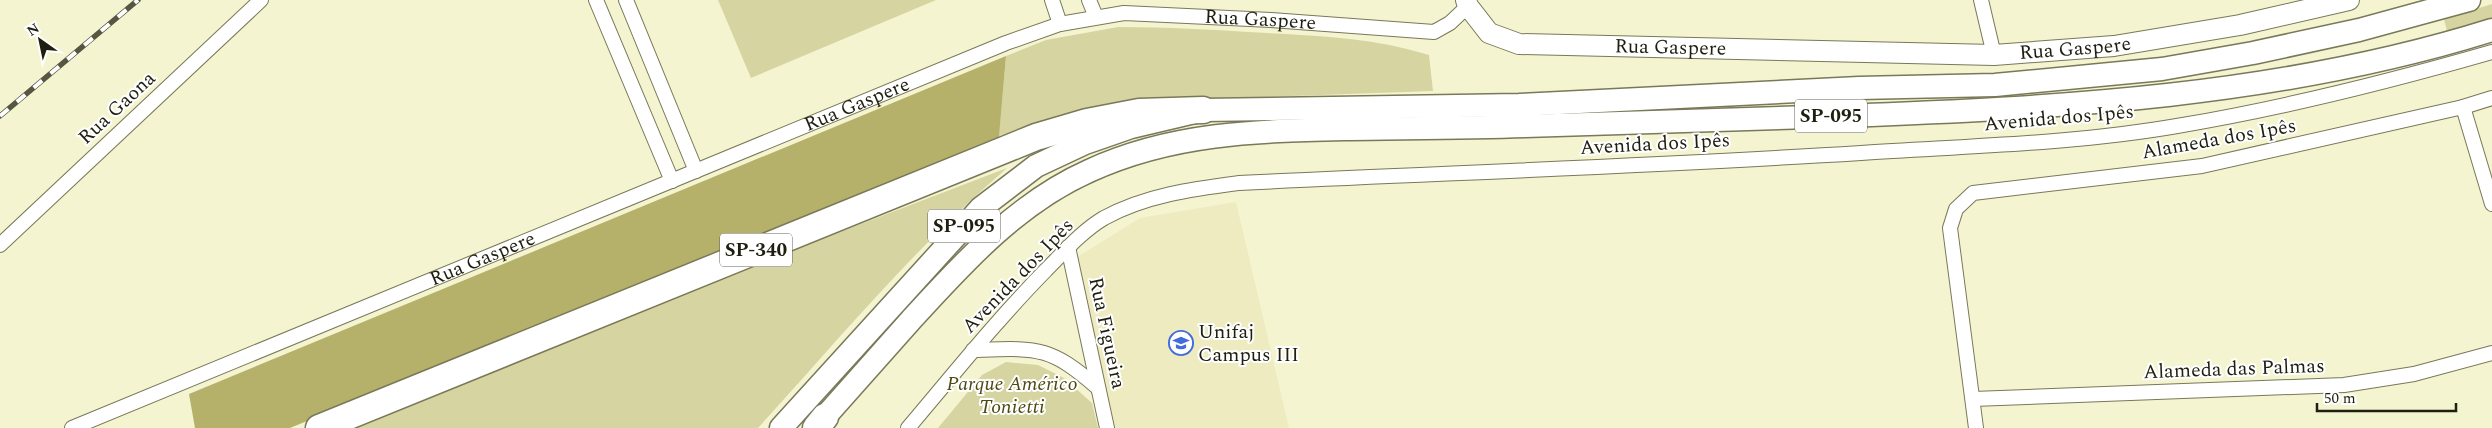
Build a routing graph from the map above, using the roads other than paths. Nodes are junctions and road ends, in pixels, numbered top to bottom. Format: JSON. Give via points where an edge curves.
{"nodes":[{"id":1,"x":261,"y":0,"type":"edge"},
{"id":2,"x":596,"y":0,"type":"edge"},
{"id":3,"x":626,"y":0,"type":"edge"},
{"id":4,"x":1052,"y":0,"type":"edge"},
{"id":5,"x":1089,"y":0,"type":"edge"},
{"id":6,"x":1981,"y":0,"type":"edge"},
{"id":7,"x":2469,"y":0,"type":"edge"},
{"id":8,"x":2341,"y":1,"type":"edge"},
{"id":9,"x":1467,"y":3,"type":"edge"},
{"id":10,"x":1096,"y":17,"type":"junction"},
{"id":11,"x":1060,"y":24,"type":"junction"},
{"id":12,"x":2492,"y":30,"type":"edge"},
{"id":13,"x":2492,"y":52,"type":"edge"},
{"id":14,"x":1994,"y":55,"type":"junction"},
{"id":15,"x":2492,"y":98,"type":"edge"},
{"id":16,"x":2462,"y":107,"type":"junction"},
{"id":17,"x":1203,"y":110,"type":"junction"},
{"id":18,"x":696,"y":171,"type":"junction"},
{"id":19,"x":672,"y":181,"type":"junction"},
{"id":20,"x":2492,"y":204,"type":"edge"},
{"id":21,"x":0,"y":245,"type":"edge"},
{"id":22,"x":1068,"y":247,"type":"junction"},
{"id":23,"x":973,"y":350,"type":"junction"},
{"id":24,"x":2492,"y":353,"type":"edge"},
{"id":25,"x":1098,"y":388,"type":"junction"},
{"id":26,"x":1973,"y":399,"type":"junction"},
{"id":27,"x":818,"y":424,"type":"edge"},
{"id":28,"x":72,"y":428,"type":"edge"},
{"id":29,"x":319,"y":428,"type":"edge"},
{"id":30,"x":781,"y":428,"type":"edge"},
{"id":31,"x":908,"y":428,"type":"edge"},
{"id":32,"x":1107,"y":428,"type":"edge"},
{"id":33,"x":1976,"y":428,"type":"edge"}],
"edges":[{"from":1,"to":21,"type":"street","name":"Rua Gaona"},
{"from":2,"to":19,"type":"street"},
{"from":3,"to":18,"type":"street"},
{"from":4,"to":11,"type":"street"},
{"from":5,"to":10,"type":"street"},
{"from":6,"to":14,"type":"street"},
{"from":7,"to":17,"type":"main road","number":"SP-095","via":[[2359,30],[2253,53],[2162,69],[1996,85],[1859,88],[1519,105]]},
{"from":8,"to":14,"type":"street","name":"Rua Gaspere","via":[[2240,25],[2114,46]]},
{"from":9,"to":10,"type":"street","name":"Rua Gaspere","via":[[1450,23],[1434,32],[1134,13]]},
{"from":9,"to":14,"type":"street","name":"Rua Gaspere","via":[[1490,33],[1519,44]]},
{"from":10,"to":11,"type":"street","name":"Rua Gaspere"},
{"from":11,"to":18,"type":"street","name":"Rua Gaspere"},
{"from":12,"to":27,"type":"main road","number":"SP-095","via":[[2374,63],[2158,97],[1990,111],[1256,131],[1164,144],[1084,173],[1014,218],[948,279]]},
{"from":13,"to":22,"type":"street","name":"Avenida dos Ipês","via":[[2282,107],[2174,127],[2064,140],[1663,165],[1239,183],[1187,190],[1143,201],[1103,219]]},
{"from":15,"to":16,"type":"street","name":"Alameda dos Ipês"},
{"from":16,"to":20,"type":"street"},
{"from":16,"to":26,"type":"street","name":"Alameda dos Ipês","via":[[2202,166],[1973,193],[1956,209],[1950,228]]},
{"from":17,"to":29,"type":"highway","number":"SP-340","via":[[1139,112],[1087,122],[1036,137]]},
{"from":17,"to":30,"type":"main road","number":"SP-095","via":[[1131,127],[1085,143],[1028,172],[980,208]]},
{"from":18,"to":19,"type":"street","name":"Rua Gaspere"},
{"from":19,"to":28,"type":"street","name":"Rua Gaspere"},
{"from":22,"to":23,"type":"street","name":"Avenida dos Ipês"},
{"from":22,"to":25,"type":"street","name":"Rua Figueira"},
{"from":23,"to":25,"type":"street","via":[[1028,348],[1049,353],[1073,366]]},
{"from":23,"to":31,"type":"street","name":"Avenida dos Ipês"},
{"from":24,"to":26,"type":"street","name":"Alameda das Palmas","via":[[2414,374],[2344,385]]},
{"from":25,"to":32,"type":"street","name":"Rua Figueira"},
{"from":26,"to":33,"type":"street"}]}
